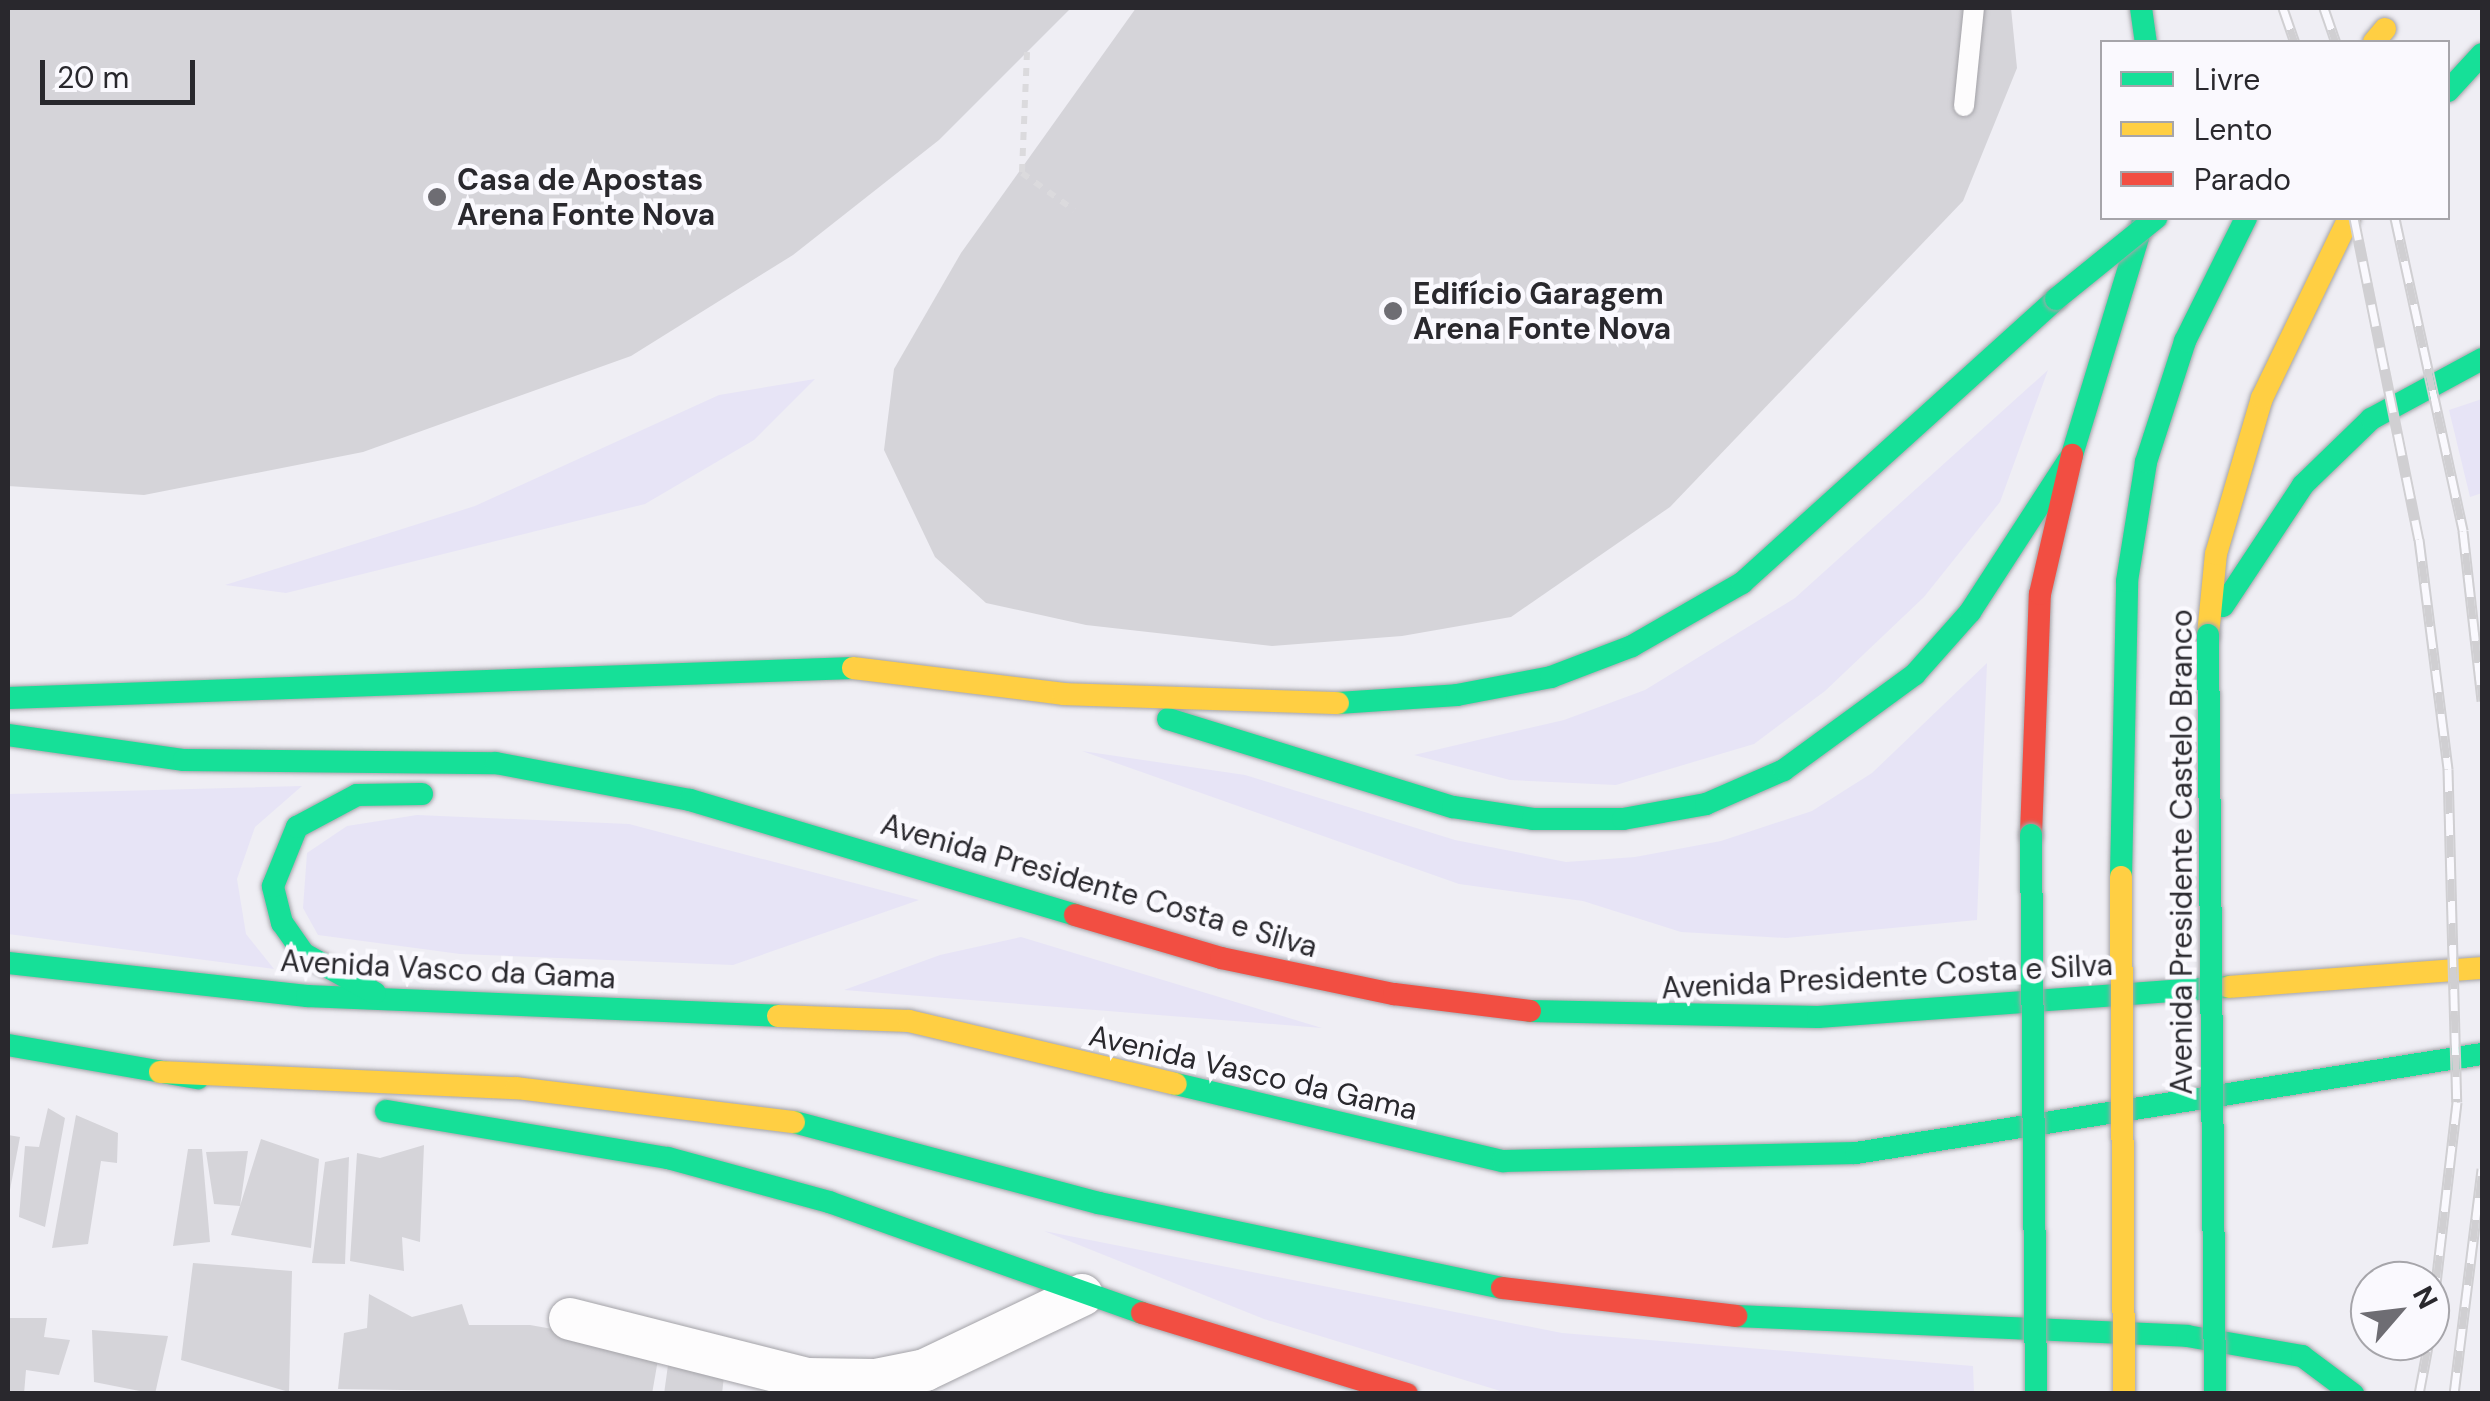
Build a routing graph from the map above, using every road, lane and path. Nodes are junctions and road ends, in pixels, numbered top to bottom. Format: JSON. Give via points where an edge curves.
{"nodes":[{"id":1,"x":1974,"y":8,"type":"edge"},
{"id":2,"x":2141,"y":8,"type":"edge"},
{"id":3,"x":2406,"y":8,"type":"edge"},
{"id":4,"x":2376,"y":38,"type":"edge"},
{"id":5,"x":2146,"y":40,"type":"edge"},
{"id":6,"x":1027,"y":52,"type":"dead end"},
{"id":7,"x":2482,"y":54,"type":"edge"},
{"id":8,"x":2450,"y":89,"type":"edge"},
{"id":9,"x":1964,"y":106,"type":"dead end"},
{"id":10,"x":1074,"y":210,"type":"dead end"},
{"id":11,"x":2143,"y":220,"type":"edge"},
{"id":12,"x":2154,"y":220,"type":"edge"},
{"id":13,"x":2245,"y":220,"type":"edge"},
{"id":14,"x":2348,"y":220,"type":"edge"},
{"id":15,"x":2482,"y":358,"type":"edge"},
{"id":16,"x":2072,"y":454,"type":"junction"},
{"id":17,"x":2208,"y":635,"type":"junction"},
{"id":18,"x":1064,"y":694,"type":"junction"},
{"id":19,"x":8,"y":698,"type":"edge"},
{"id":20,"x":8,"y":735,"type":"edge"},
{"id":21,"x":457,"y":794,"type":"dead end"},
{"id":22,"x":534,"y":796,"type":"dead end"},
{"id":23,"x":690,"y":800,"type":"junction"},
{"id":24,"x":8,"y":963,"type":"edge"},
{"id":25,"x":2481,"y":968,"type":"edge"},
{"id":26,"x":396,"y":1001,"type":"junction"},
{"id":27,"x":8,"y":1045,"type":"edge"},
{"id":28,"x":2482,"y":1054,"type":"edge"},
{"id":29,"x":160,"y":1072,"type":"junction"},
{"id":30,"x":1082,"y":1296,"type":"junction"},
{"id":31,"x":570,"y":1319,"type":"dead end"},
{"id":32,"x":1407,"y":1394,"type":"edge"},
{"id":33,"x":2036,"y":1394,"type":"edge"},
{"id":34,"x":2124,"y":1394,"type":"edge"},
{"id":35,"x":2215,"y":1394,"type":"edge"},
{"id":36,"x":2354,"y":1394,"type":"edge"}],
"edges":[{"from":1,"to":9,"type":"lane"},
{"from":2,"to":5,"type":"main road"},
{"from":3,"to":4,"type":"main road"},
{"from":6,"to":10,"type":"path","via":[[1022,174]]},
{"from":7,"to":8,"type":"main road"},
{"from":11,"to":16,"type":"main road"},
{"from":12,"to":18,"type":"main road","bridge":true,"via":[[2056,299],[1818,522],[1742,583],[1632,646],[1551,677],[1457,695],[1322,704]]},
{"from":13,"to":34,"type":"main road","name":"Avenida Presidente Castelo Branco","bridge":true,"via":[[2185,341],[2146,462],[2126,581],[2120,710]]},
{"from":14,"to":17,"type":"main road","name":"Avenida Presidente Castelo Branco","via":[[2262,398],[2216,554]]},
{"from":15,"to":17,"type":"main road","via":[[2371,420],[2303,485],[2253,550]]},
{"from":16,"to":18,"type":"main road","via":[[1970,612],[1915,674],[1784,770],[1706,804],[1623,819],[1533,819],[1453,807],[1214,731]]},
{"from":16,"to":33,"type":"main road","bridge":true,"via":[[2040,594],[2031,834]]},
{"from":17,"to":35,"type":"main road","name":"Avenida Presidente Castelo Branco","bridge":true},
{"from":18,"to":19,"type":"main road","via":[[837,666]]},
{"from":20,"to":23,"type":"main road","name":"Avenida Presidente Costa e Silva","via":[[184,760],[477,760]]},
{"from":21,"to":26,"type":"main road","via":[[358,796],[320,814],[297,826],[274,886],[282,924],[304,954]]},
{"from":22,"to":23,"type":"main road"},
{"from":23,"to":25,"type":"main road","name":"Avenida Presidente Costa e Silva","via":[[1221,958],[1394,994],[1544,1013],[1818,1016]]},
{"from":24,"to":26,"type":"main road","name":"Avenida Vasco da Gama"},
{"from":26,"to":28,"type":"main road","name":"Avenida Vasco da Gama","via":[[909,1022],[1503,1161],[1856,1152]]},
{"from":27,"to":29,"type":"main road"},
{"from":29,"to":30,"type":"main road","via":[[668,1158],[829,1202]]},
{"from":29,"to":36,"type":"main road","via":[[516,1088],[768,1115],[1099,1204],[1514,1292],[1777,1322],[2187,1336],[2302,1356]]},
{"from":30,"to":31,"type":"street","via":[[926,1370],[875,1380],[807,1379]]},
{"from":30,"to":32,"type":"main road"}]}
